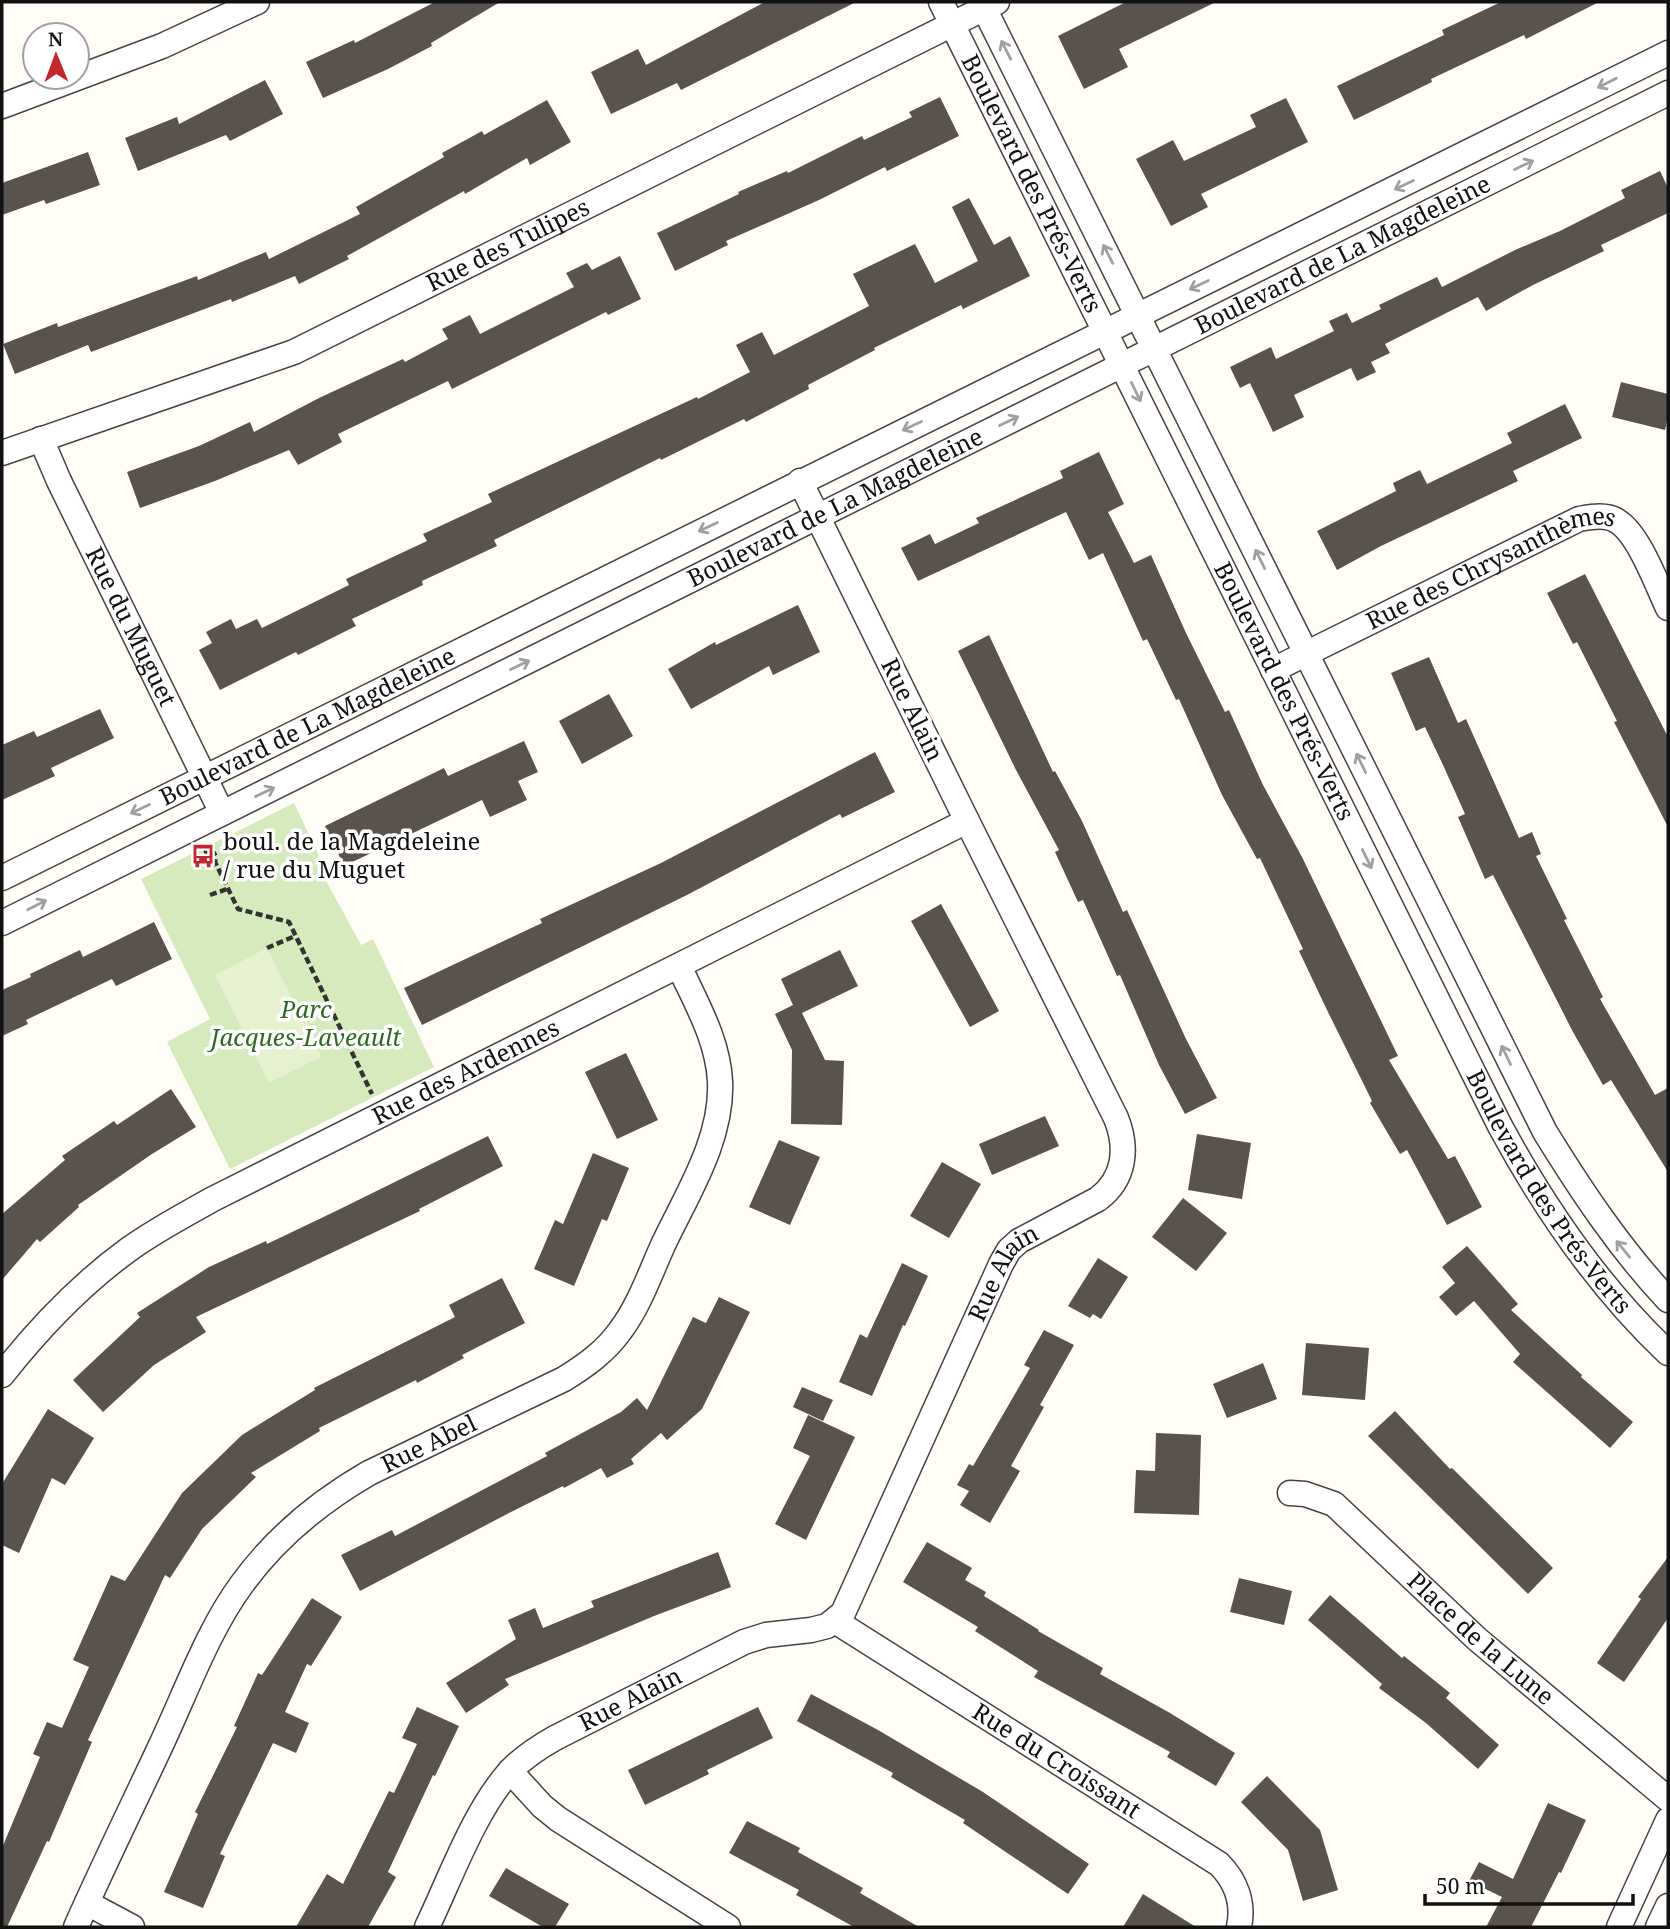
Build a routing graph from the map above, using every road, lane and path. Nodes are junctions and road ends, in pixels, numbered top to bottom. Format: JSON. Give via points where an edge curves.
{"nodes":[{"id":1,"x":257,"y":2,"type":"edge"},
{"id":2,"x":941,"y":2,"type":"edge"},
{"id":3,"x":988,"y":4,"type":"edge"},
{"id":4,"x":952,"y":24,"type":"junction"},
{"id":5,"x":1668,"y":52,"type":"edge"},
{"id":6,"x":1668,"y":93,"type":"edge"},
{"id":7,"x":2,"y":106,"type":"edge"},
{"id":8,"x":1138,"y":315,"type":"junction"},
{"id":9,"x":1105,"y":330,"type":"junction"},
{"id":10,"x":1156,"y":348,"type":"junction"},
{"id":11,"x":1122,"y":365,"type":"junction"},
{"id":12,"x":41,"y":439,"type":"junction"},
{"id":13,"x":2,"y":453,"type":"edge"},
{"id":14,"x":800,"y":481,"type":"junction"},
{"id":15,"x":817,"y":517,"type":"junction"},
{"id":16,"x":1668,"y":608,"type":"edge"},
{"id":17,"x":1307,"y":653,"type":"junction"},
{"id":18,"x":1273,"y":670,"type":"junction"},
{"id":19,"x":205,"y":777,"type":"junction"},
{"id":20,"x":222,"y":813,"type":"junction"},
{"id":21,"x":967,"y":821,"type":"junction"},
{"id":22,"x":203,"y":846,"type":"dead end"},
{"id":23,"x":2,"y":878,"type":"edge"},
{"id":24,"x":228,"y":888,"type":"junction"},
{"id":25,"x":210,"y":895,"type":"dead end"},
{"id":26,"x":2,"y":923,"type":"edge"},
{"id":27,"x":295,"y":936,"type":"junction"},
{"id":28,"x":267,"y":948,"type":"dead end"},
{"id":29,"x":680,"y":966,"type":"junction"},
{"id":30,"x":374,"y":1097,"type":"dead end"},
{"id":31,"x":1668,"y":1300,"type":"edge"},
{"id":32,"x":1668,"y":1353,"type":"edge"},
{"id":33,"x":2,"y":1374,"type":"edge"},
{"id":34,"x":1290,"y":1493,"type":"dead end"},
{"id":35,"x":835,"y":1621,"type":"junction"},
{"id":36,"x":510,"y":1771,"type":"junction"},
{"id":37,"x":1668,"y":1799,"type":"edge"},
{"id":38,"x":1668,"y":1820,"type":"edge"},
{"id":39,"x":87,"y":1903,"type":"junction"},
{"id":40,"x":1668,"y":1906,"type":"edge"},
{"id":41,"x":76,"y":1927,"type":"edge"},
{"id":42,"x":132,"y":1927,"type":"edge"},
{"id":43,"x":427,"y":1927,"type":"edge"},
{"id":44,"x":729,"y":1927,"type":"edge"},
{"id":45,"x":1239,"y":1927,"type":"edge"},
{"id":46,"x":1619,"y":1927,"type":"edge"},
{"id":47,"x":1658,"y":1927,"type":"edge"}],
"edges":[{"from":1,"to":7,"type":"street","via":[[162,46]]},
{"from":2,"to":4,"type":"street","name":"Boulevard des Prés-Verts"},
{"from":3,"to":4,"type":"street","name":"Rue des Tulipes"},
{"from":8,"to":3,"type":"street","name":"Boulevard des Prés-Verts","one_way":true},
{"from":4,"to":9,"type":"street","name":"Boulevard des Prés-Verts"},
{"from":4,"to":12,"type":"street","name":"Rue des Tulipes","via":[[294,352]]},
{"from":5,"to":8,"type":"street","name":"Boulevard de La Magdeleine","one_way":true},
{"from":10,"to":6,"type":"street","name":"Boulevard de La Magdeleine","one_way":true},
{"from":8,"to":9,"type":"street","name":"Boulevard de La Magdeleine"},
{"from":8,"to":10,"type":"street","name":"Boulevard des Prés-Verts"},
{"from":9,"to":11,"type":"street","name":"Boulevard des Prés-Verts"},
{"from":9,"to":14,"type":"street","name":"Boulevard de La Magdeleine","one_way":true},
{"from":10,"to":11,"type":"street","name":"Boulevard de La Magdeleine"},
{"from":17,"to":10,"type":"street","name":"Boulevard des Prés-Verts","one_way":true},
{"from":15,"to":11,"type":"street","name":"Boulevard de La Magdeleine","one_way":true},
{"from":11,"to":18,"type":"street","name":"Boulevard des Prés-Verts","one_way":true},
{"from":12,"to":13,"type":"street","name":"Rue des Tulipes"},
{"from":12,"to":19,"type":"street","name":"Rue du Muguet"},
{"from":14,"to":15,"type":"street","name":"Rue Alain"},
{"from":14,"to":19,"type":"street","name":"Boulevard de La Magdeleine","one_way":true},
{"from":20,"to":15,"type":"street","name":"Boulevard de La Magdeleine","one_way":true},
{"from":15,"to":21,"type":"street","name":"Rue Alain"},
{"from":16,"to":17,"type":"street","name":"Rue des Chrysanthèmes","via":[[1624,526],[1616,519],[1591,517]]},
{"from":17,"to":18,"type":"street","name":"Rue des Chrysanthèmes"},
{"from":31,"to":17,"type":"street","name":"Boulevard des Prés-Verts","one_way":true,"via":[[1604,1225],[1545,1132]]},
{"from":18,"to":32,"type":"street","name":"Boulevard des Prés-Verts","one_way":true,"via":[[1517,1158],[1575,1246]]},
{"from":19,"to":20,"type":"street","name":"Rue du Muguet"},
{"from":19,"to":23,"type":"street","name":"Boulevard de La Magdeleine","one_way":true},
{"from":26,"to":20,"type":"street","name":"Boulevard de La Magdeleine","one_way":true},
{"from":21,"to":29,"type":"street","name":"Rue des Ardennes"},
{"from":21,"to":35,"type":"street","name":"Rue Alain","via":[[1116,1118],[1122,1162],[1109,1190],[1019,1241],[1005,1257],[851,1598]]},
{"from":22,"to":24,"type":"path","via":[[208,856],[214,853]]},
{"from":24,"to":25,"type":"path"},
{"from":24,"to":27,"type":"path","via":[[240,907],[289,922]]},
{"from":27,"to":28,"type":"path"},
{"from":27,"to":30,"type":"path"},
{"from":29,"to":33,"type":"street","name":"Rue des Ardennes","via":[[239,1185],[160,1230],[81,1289]]},
{"from":29,"to":39,"type":"street","name":"Rue Abel","via":[[714,1045],[720,1080],[717,1119],[699,1168],[620,1331],[594,1358],[564,1379],[346,1487],[298,1521],[277,1543],[241,1586],[212,1635]]},
{"from":34,"to":37,"type":"street","name":"Place de la Lune","via":[[1334,1504],[1477,1639]]},
{"from":35,"to":36,"type":"street","name":"Rue Alain","via":[[729,1649],[555,1738]]},
{"from":35,"to":45,"type":"street","name":"Rue du Croissant","via":[[1219,1864],[1236,1886]]},
{"from":36,"to":43,"type":"street","name":"Rue Alain","via":[[471,1835]]},
{"from":36,"to":44,"type":"street","via":[[558,1819]]},
{"from":38,"to":46,"type":"street"},
{"from":39,"to":41,"type":"street","name":"Rue Abel"},
{"from":39,"to":42,"type":"street"},
{"from":40,"to":47,"type":"street"}]}
